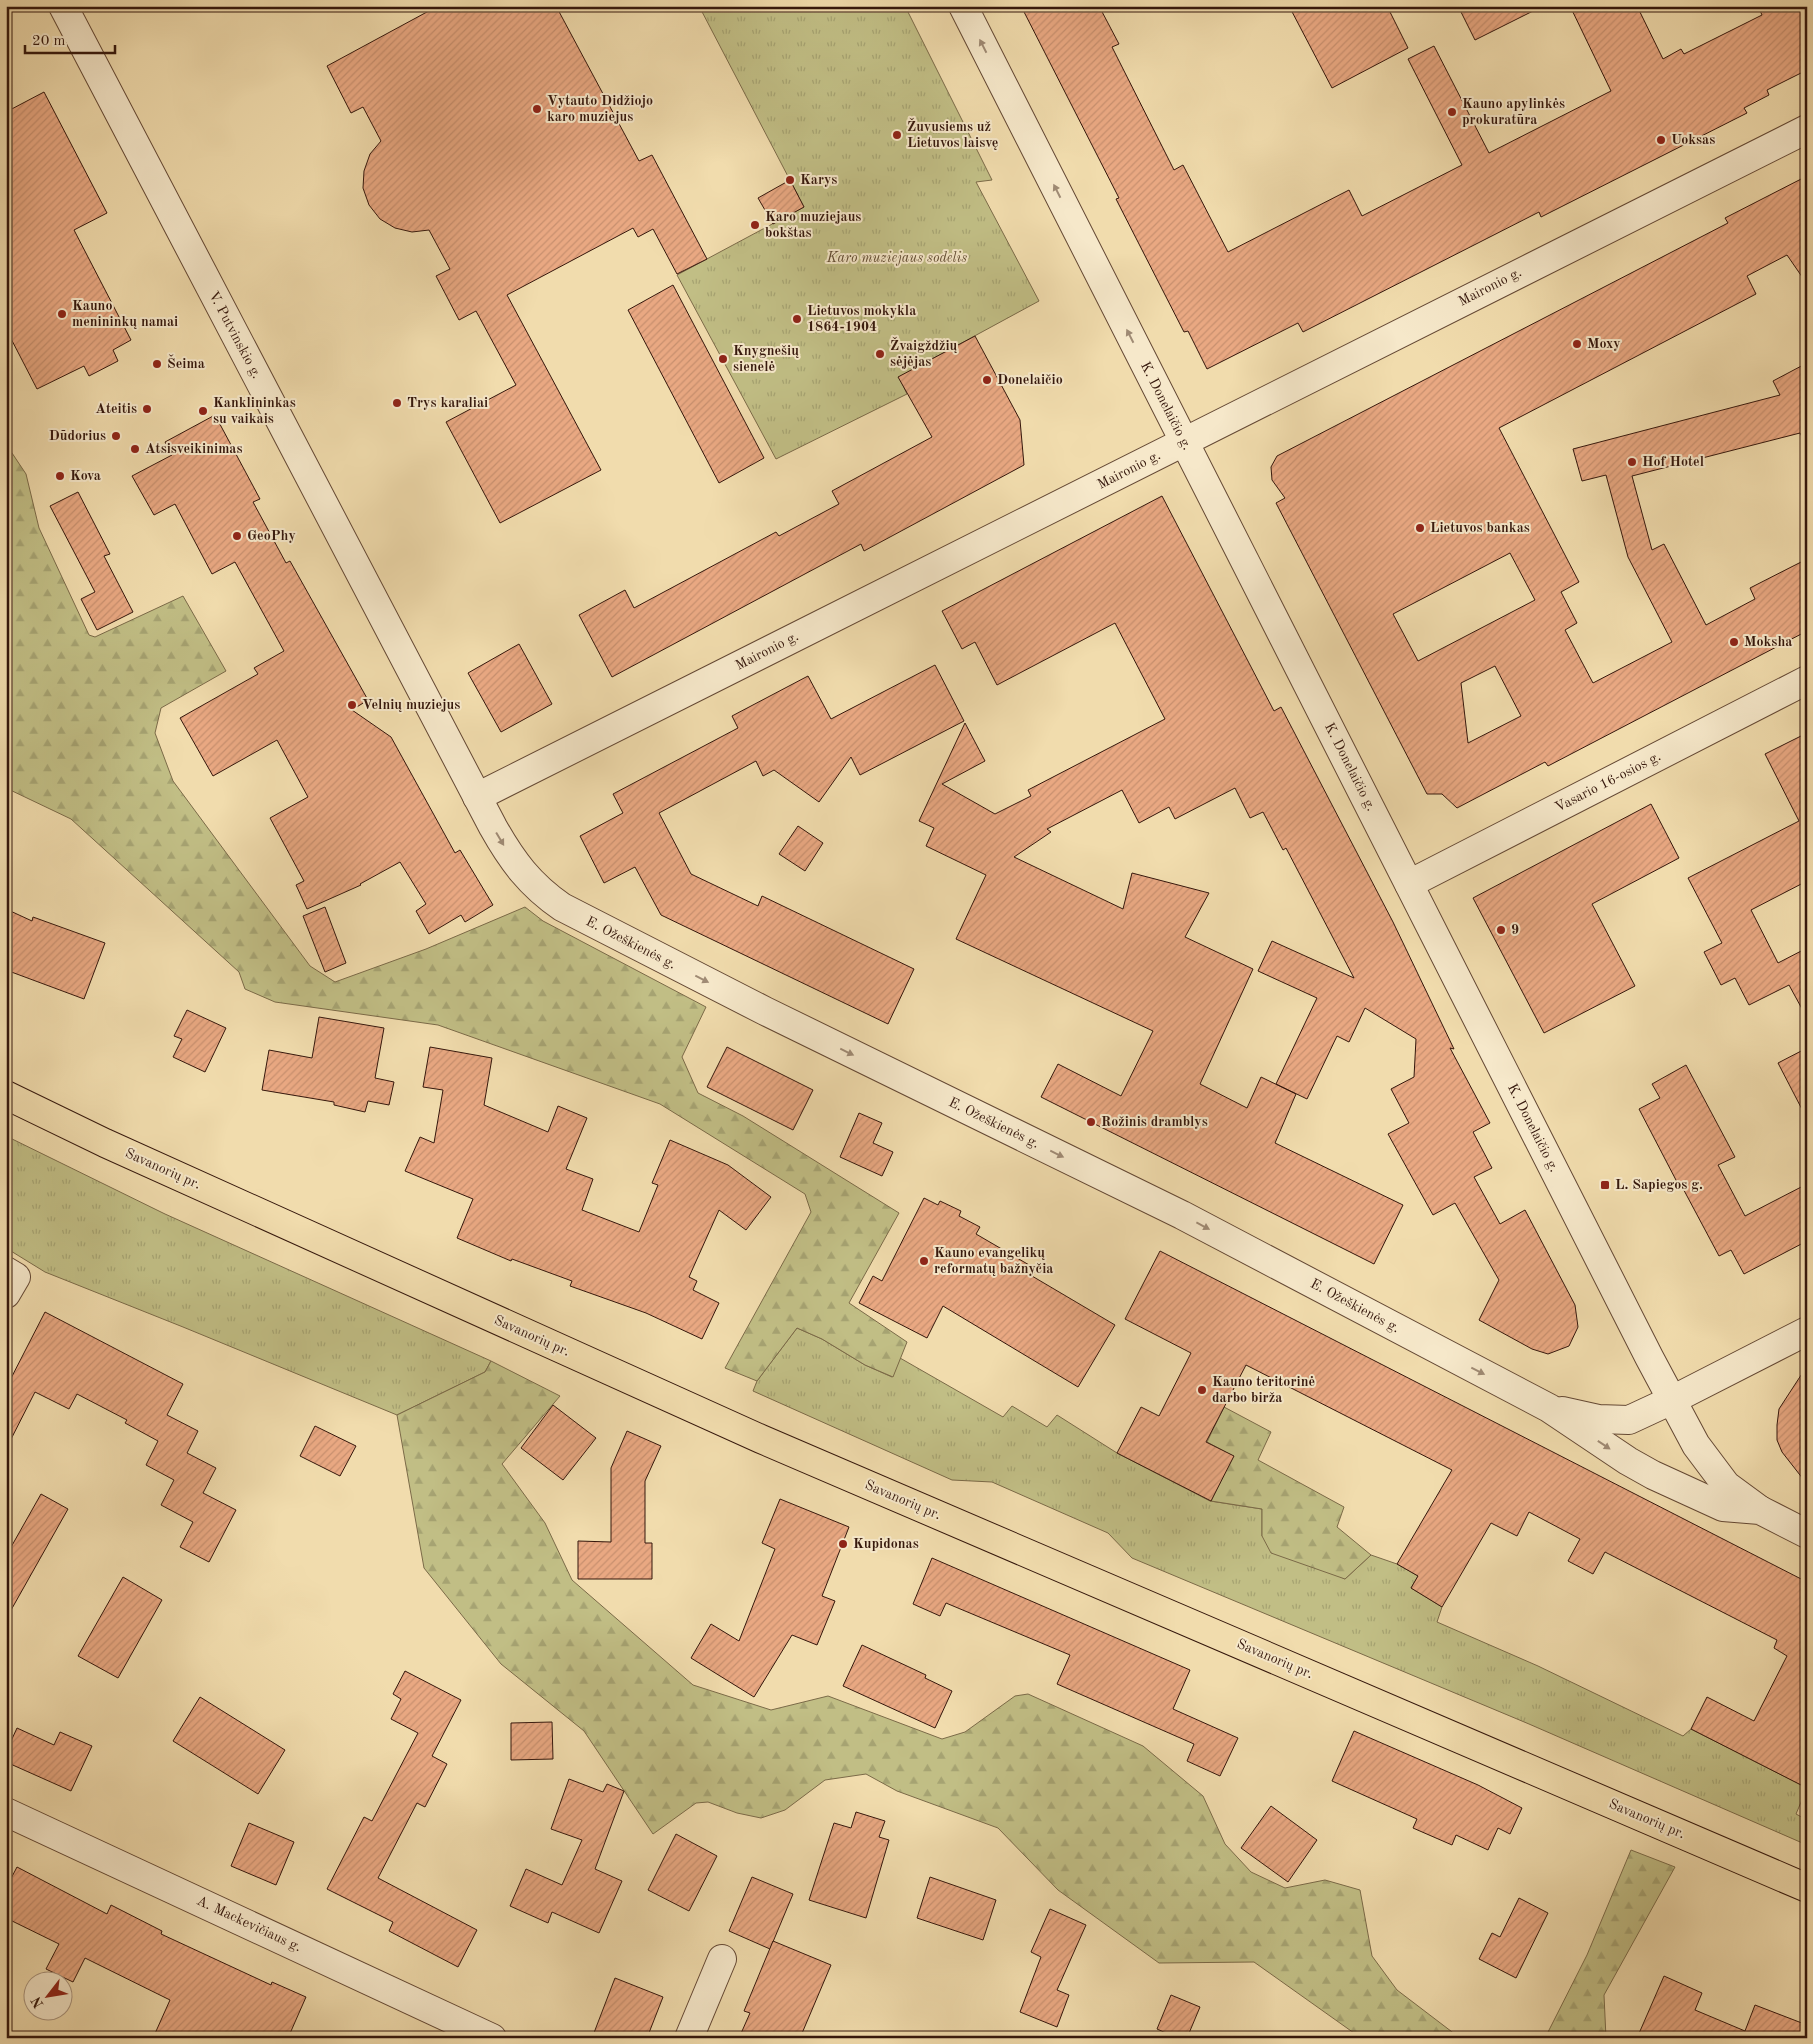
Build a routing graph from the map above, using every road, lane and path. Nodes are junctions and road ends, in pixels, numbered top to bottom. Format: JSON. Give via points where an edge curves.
{"nodes":[{"id":1,"x":64,"y":6,"type":"edge"},
{"id":2,"x":963,"y":6,"type":"edge"},
{"id":3,"x":1807,"y":129,"type":"edge"},
{"id":4,"x":1184,"y":442,"type":"junction"},
{"id":5,"x":1807,"y":680,"type":"edge"},
{"id":6,"x":477,"y":796,"type":"junction"},
{"id":7,"x":1408,"y":884,"type":"junction"},
{"id":8,"x":6,"y":1095,"type":"edge"},
{"id":9,"x":1807,"y":1331,"type":"edge"},
{"id":10,"x":1672,"y":1400,"type":"junction"},
{"id":11,"x":1549,"y":1408,"type":"junction"},
{"id":12,"x":1760,"y":1510,"type":"junction"},
{"id":13,"x":1807,"y":1534,"type":"edge"},
{"id":14,"x":6,"y":1812,"type":"edge"},
{"id":15,"x":1807,"y":1888,"type":"edge"},
{"id":16,"x":722,"y":1958,"type":"dead end"},
{"id":17,"x":492,"y":2038,"type":"edge"},
{"id":18,"x":689,"y":2038,"type":"edge"}],
"edges":[{"from":1,"to":6,"type":"street","name":"V. Putvinskio g."},
{"from":4,"to":2,"type":"street","name":"K. Donelaičio g.","one_way":true},
{"from":3,"to":4,"type":"street","name":"Maironio g."},
{"from":4,"to":6,"type":"street","name":"Maironio g."},
{"from":4,"to":7,"type":"street","name":"K. Donelaičio g."},
{"from":5,"to":7,"type":"street","name":"Vasario 16-osios g."},
{"from":6,"to":11,"type":"street","name":"E. Ožeškienės g.","one_way":true,"via":[[520,870],[542,893],[562,907],[765,1012],[1182,1215]]},
{"from":7,"to":10,"type":"street","name":"K. Donelaičio g."},
{"from":8,"to":15,"type":"main road","name":"Savanorių pr.","via":[[122,1151],[761,1439]]},
{"from":9,"to":10,"type":"street"},
{"from":10,"to":11,"type":"street","name":"E. Ožeškienės g.","via":[[1629,1420],[1598,1419]]},
{"from":10,"to":12,"type":"street","name":"K. Donelaičio g.","via":[[1696,1445],[1726,1485]]},
{"from":11,"to":12,"type":"street","name":"E. Ožeškienės g.","one_way":true,"via":[[1653,1475],[1723,1507]]},
{"from":12,"to":13,"type":"street","name":"E. Ožeškienės g."},
{"from":14,"to":17,"type":"street","name":"A. Mackevičiaus g."},
{"from":16,"to":18,"type":"street"}]}
